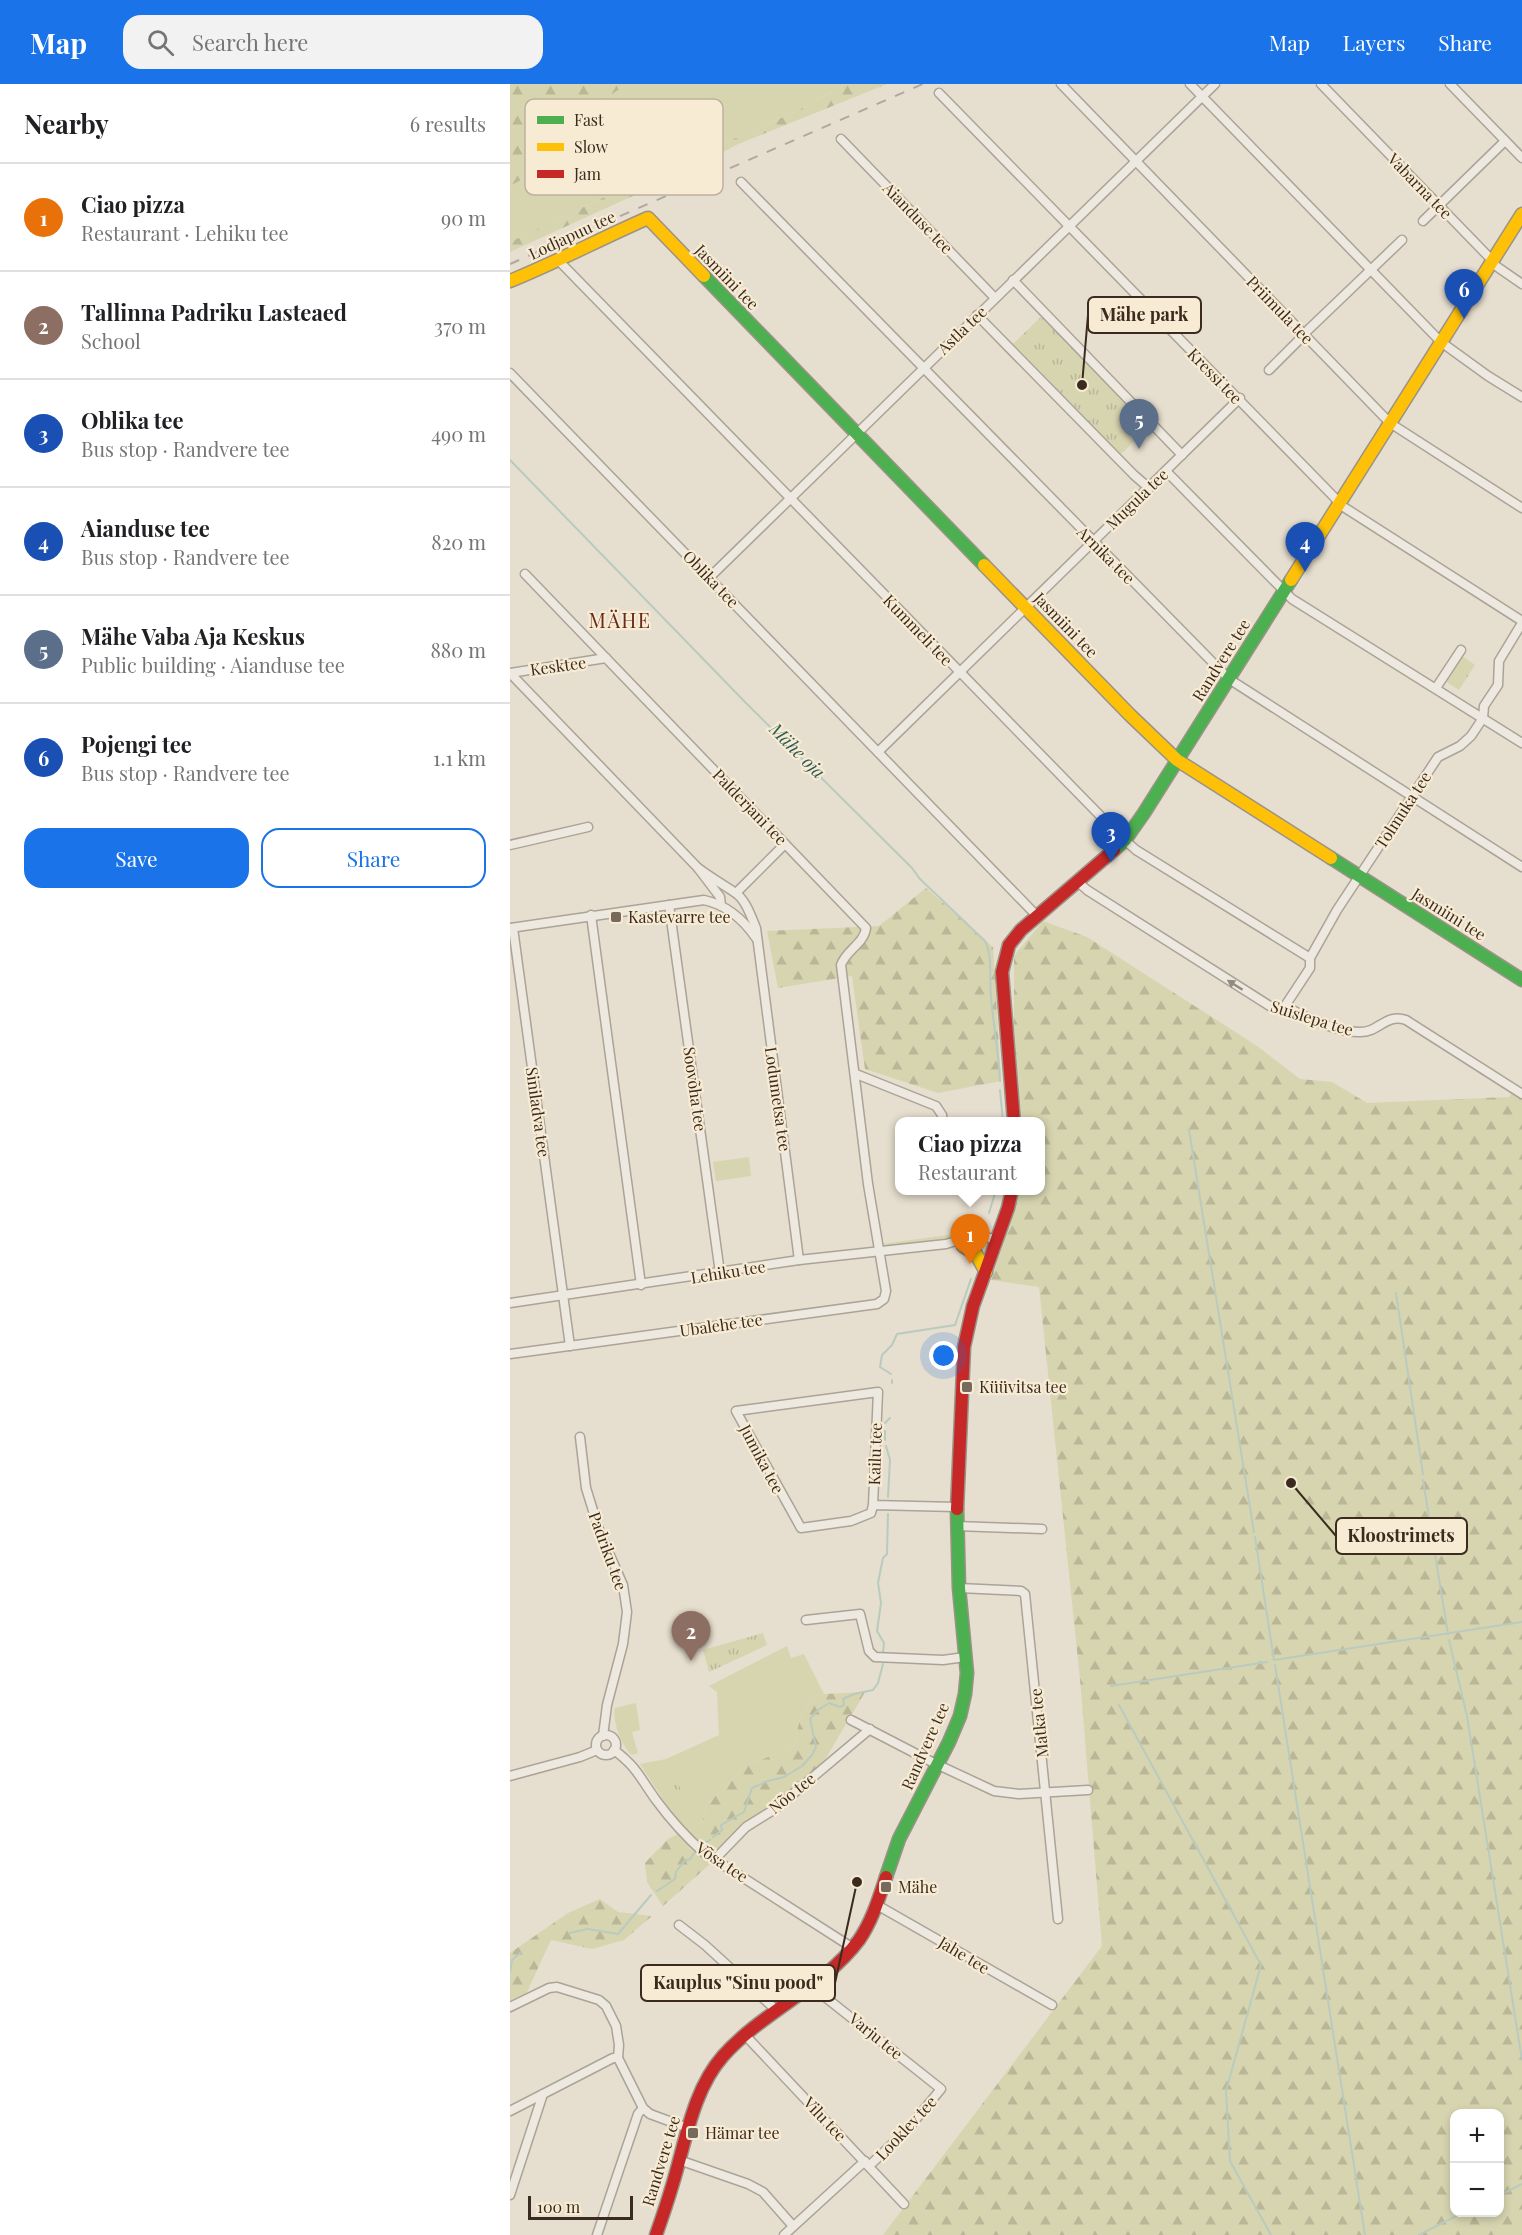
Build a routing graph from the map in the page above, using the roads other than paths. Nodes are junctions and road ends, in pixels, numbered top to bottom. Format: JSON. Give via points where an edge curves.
{"nodes":[{"id":1,"x":1061,"y":84,"type":"edge"},
{"id":2,"x":1190,"y":84,"type":"edge"},
{"id":3,"x":1215,"y":84,"type":"edge"},
{"id":4,"x":1321,"y":84,"type":"edge"},
{"id":5,"x":1450,"y":84,"type":"edge"},
{"id":6,"x":939,"y":93,"type":"dead end"},
{"id":7,"x":1202,"y":96,"type":"junction"},
{"id":8,"x":841,"y":139,"type":"dead end"},
{"id":9,"x":1505,"y":141,"type":"junction"},
{"id":10,"x":1522,"y":158,"type":"edge"},
{"id":11,"x":1136,"y":162,"type":"junction"},
{"id":12,"x":741,"y":182,"type":"dead end"},
{"id":13,"x":1439,"y":206,"type":"junction"},
{"id":14,"x":1522,"y":214,"type":"edge"},
{"id":15,"x":648,"y":218,"type":"joint"},
{"id":16,"x":1423,"y":221,"type":"dead end"},
{"id":17,"x":1070,"y":226,"type":"junction"},
{"id":18,"x":1402,"y":240,"type":"dead end"},
{"id":19,"x":559,"y":261,"type":"junction"},
{"id":20,"x":1492,"y":261,"type":"junction"},
{"id":21,"x":1371,"y":270,"type":"junction"},
{"id":22,"x":510,"y":280,"type":"edge"},
{"id":23,"x":1013,"y":280,"type":"junction"},
{"id":24,"x":1522,"y":284,"type":"edge"},
{"id":25,"x":995,"y":298,"type":"junction"},
{"id":26,"x":978,"y":315,"type":"junction"},
{"id":27,"x":1306,"y":332,"type":"junction"},
{"id":28,"x":1442,"y":342,"type":"junction"},
{"id":29,"x":922,"y":368,"type":"junction"},
{"id":30,"x":1269,"y":370,"type":"dead end"},
{"id":31,"x":510,"y":373,"type":"edge"},
{"id":32,"x":1522,"y":397,"type":"edge"},
{"id":33,"x":1240,"y":398,"type":"junction"},
{"id":34,"x":1390,"y":423,"type":"junction"},
{"id":35,"x":855,"y":433,"type":"junction"},
{"id":36,"x":1182,"y":455,"type":"junction"},
{"id":37,"x":1166,"y":471,"type":"junction"},
{"id":38,"x":1149,"y":488,"type":"junction"},
{"id":39,"x":790,"y":498,"type":"junction"},
{"id":40,"x":1339,"y":504,"type":"junction"},
{"id":41,"x":1522,"y":508,"type":"edge"},
{"id":42,"x":1093,"y":542,"type":"junction"},
{"id":43,"x":525,"y":574,"type":"dead end"},
{"id":44,"x":710,"y":577,"type":"junction"},
{"id":45,"x":1284,"y":592,"type":"junction"},
{"id":46,"x":1026,"y":608,"type":"junction"},
{"id":47,"x":1522,"y":622,"type":"edge"},
{"id":48,"x":1461,"y":650,"type":"dead end"},
{"id":49,"x":606,"y":658,"type":"junction"},
{"id":50,"x":960,"y":672,"type":"junction"},
{"id":51,"x":510,"y":673,"type":"edge"},
{"id":52,"x":1229,"y":679,"type":"junction"},
{"id":53,"x":1436,"y":688,"type":"junction"},
{"id":54,"x":1483,"y":718,"type":"junction"},
{"id":55,"x":1522,"y":743,"type":"edge"},
{"id":56,"x":878,"y":752,"type":"junction"},
{"id":57,"x":1177,"y":760,"type":"junction"},
{"id":58,"x":1412,"y":796,"type":"junction"},
{"id":59,"x":588,"y":827,"type":"dead end"},
{"id":60,"x":1125,"y":840,"type":"junction"},
{"id":61,"x":785,"y":844,"type":"junction"},
{"id":62,"x":510,"y":845,"type":"edge"},
{"id":63,"x":1522,"y":867,"type":"edge"},
{"id":64,"x":698,"y":868,"type":"junction"},
{"id":65,"x":1359,"y":877,"type":"junction"},
{"id":66,"x":1077,"y":881,"type":"junction"},
{"id":67,"x":711,"y":885,"type":"junction"},
{"id":68,"x":734,"y":893,"type":"junction"},
{"id":69,"x":705,"y":900,"type":"junction"},
{"id":70,"x":722,"y":903,"type":"junction"},
{"id":71,"x":669,"y":905,"type":"junction"},
{"id":72,"x":591,"y":915,"type":"junction"},
{"id":73,"x":1037,"y":916,"type":"junction"},
{"id":74,"x":511,"y":928,"type":"edge"},
{"id":75,"x":756,"y":938,"type":"junction"},
{"id":76,"x":1310,"y":958,"type":"junction"},
{"id":77,"x":1522,"y":980,"type":"edge"},
{"id":78,"x":1285,"y":1006,"type":"junction"},
{"id":79,"x":856,"y":1074,"type":"junction"},
{"id":80,"x":1522,"y":1094,"type":"edge"},
{"id":81,"x":942,"y":1117,"type":"edge"},
{"id":82,"x":1014,"y":1117,"type":"edge"},
{"id":83,"x":1011,"y":1195,"type":"edge"},
{"id":84,"x":946,"y":1244,"type":"junction"},
{"id":85,"x":963,"y":1246,"type":"junction"},
{"id":86,"x":995,"y":1246,"type":"junction"},
{"id":87,"x":880,"y":1252,"type":"junction"},
{"id":88,"x":799,"y":1260,"type":"junction"},
{"id":89,"x":986,"y":1272,"type":"junction"},
{"id":90,"x":720,"y":1273,"type":"junction"},
{"id":91,"x":641,"y":1285,"type":"junction"},
{"id":92,"x":563,"y":1296,"type":"junction"},
{"id":93,"x":510,"y":1303,"type":"edge"},
{"id":94,"x":570,"y":1346,"type":"junction"},
{"id":95,"x":510,"y":1354,"type":"edge"},
{"id":96,"x":878,"y":1392,"type":"joint"},
{"id":97,"x":580,"y":1437,"type":"dead end"},
{"id":98,"x":873,"y":1505,"type":"junction"},
{"id":99,"x":956,"y":1507,"type":"junction"},
{"id":100,"x":956,"y":1526,"type":"junction"},
{"id":101,"x":1042,"y":1529,"type":"dead end"},
{"id":102,"x":958,"y":1588,"type":"junction"},
{"id":103,"x":806,"y":1620,"type":"dead end"},
{"id":104,"x":965,"y":1657,"type":"junction"},
{"id":105,"x":851,"y":1720,"type":"dead end"},
{"id":106,"x":870,"y":1729,"type":"junction"},
{"id":107,"x":603,"y":1736,"type":"junction"},
{"id":108,"x":597,"y":1750,"type":"junction"},
{"id":109,"x":614,"y":1750,"type":"junction"},
{"id":110,"x":938,"y":1764,"type":"junction"},
{"id":111,"x":510,"y":1776,"type":"edge"},
{"id":112,"x":1088,"y":1790,"type":"dead end"},
{"id":113,"x":1046,"y":1794,"type":"junction"},
{"id":114,"x":715,"y":1859,"type":"junction"},
{"id":115,"x":877,"y":1905,"type":"junction"},
{"id":116,"x":1058,"y":1919,"type":"dead end"},
{"id":117,"x":679,"y":1925,"type":"dead end"},
{"id":118,"x":853,"y":1948,"type":"junction"},
{"id":119,"x":810,"y":1985,"type":"junction"},
{"id":120,"x":1052,"y":2005,"type":"dead end"},
{"id":121,"x":510,"y":2007,"type":"edge"},
{"id":122,"x":776,"y":2010,"type":"junction"},
{"id":123,"x":745,"y":2035,"type":"junction"},
{"id":124,"x":618,"y":2058,"type":"junction"},
{"id":125,"x":941,"y":2089,"type":"joint"},
{"id":126,"x":543,"y":2094,"type":"junction"},
{"id":127,"x":643,"y":2108,"type":"junction"},
{"id":128,"x":510,"y":2111,"type":"edge"},
{"id":129,"x":688,"y":2128,"type":"junction"},
{"id":130,"x":680,"y":2160,"type":"junction"},
{"id":131,"x":867,"y":2164,"type":"junction"},
{"id":132,"x":510,"y":2195,"type":"edge"},
{"id":133,"x":904,"y":2204,"type":"dead end"},
{"id":134,"x":793,"y":2226,"type":"junction"},
{"id":135,"x":597,"y":2235,"type":"edge"},
{"id":136,"x":656,"y":2235,"type":"edge"},
{"id":137,"x":784,"y":2235,"type":"edge"}],
"edges":[{"from":1,"to":11,"type":"street","name":"Priimula tee"},
{"from":2,"to":7,"type":"street"},
{"from":3,"to":7,"type":"street","name":"Astla tee"},
{"from":4,"to":13,"type":"street","name":"Vabarna tee"},
{"from":5,"to":9,"type":"street"},
{"from":6,"to":17,"type":"street","name":"Kressi tee"},
{"from":7,"to":11,"type":"street","name":"Astla tee"},
{"from":7,"to":21,"type":"street"},
{"from":8,"to":25,"type":"street","name":"Aianduse tee"},
{"from":9,"to":10,"type":"street"},
{"from":9,"to":13,"type":"street"},
{"from":11,"to":17,"type":"street","name":"Astla tee"},
{"from":11,"to":27,"type":"street","name":"Priimula tee"},
{"from":12,"to":29,"type":"street","name":"Arnika tee"},
{"from":13,"to":16,"type":"street"},
{"from":13,"to":20,"type":"street","name":"Vabarna tee"},
{"from":14,"to":20,"type":"main road","name":"Randvere tee"},
{"from":15,"to":19,"type":"main road","name":"Lodjapuu tee"},
{"from":15,"to":35,"type":"main road","name":"Jasmiini tee"},
{"from":17,"to":23,"type":"street","name":"Astla tee"},
{"from":17,"to":33,"type":"street","name":"Kressi tee"},
{"from":18,"to":21,"type":"street"},
{"from":19,"to":22,"type":"main road","name":"Lodjapuu tee"},
{"from":19,"to":39,"type":"street","name":"Kummeli tee"},
{"from":20,"to":24,"type":"street","name":"Vabarna tee"},
{"from":20,"to":28,"type":"main road","name":"Randvere tee"},
{"from":21,"to":27,"type":"street"},
{"from":21,"to":28,"type":"street"},
{"from":23,"to":25,"type":"street","name":"Astla tee"},
{"from":23,"to":36,"type":"street"},
{"from":25,"to":26,"type":"street","name":"Astla tee"},
{"from":26,"to":29,"type":"street","name":"Astla tee"},
{"from":26,"to":38,"type":"street"},
{"from":27,"to":30,"type":"street"},
{"from":27,"to":34,"type":"street","name":"Priimula tee"},
{"from":28,"to":32,"type":"street"},
{"from":28,"to":34,"type":"main road","name":"Randvere tee"},
{"from":29,"to":35,"type":"street","name":"Astla tee"},
{"from":29,"to":42,"type":"street","name":"Arnika tee"},
{"from":31,"to":44,"type":"street","name":"Oblika tee"},
{"from":33,"to":36,"type":"street","name":"Mugula tee"},
{"from":33,"to":40,"type":"street","name":"Kressi tee"},
{"from":34,"to":40,"type":"main road","name":"Randvere tee"},
{"from":34,"to":41,"type":"street","name":"Priimula tee"},
{"from":35,"to":39,"type":"street","name":"Astla tee"},
{"from":35,"to":46,"type":"main road","name":"Jasmiini tee"},
{"from":36,"to":37,"type":"street","name":"Mugula tee"},
{"from":37,"to":38,"type":"street","name":"Mugula tee"},
{"from":37,"to":45,"type":"street"},
{"from":38,"to":42,"type":"street","name":"Mugula tee"},
{"from":39,"to":44,"type":"street","name":"Astla tee"},
{"from":39,"to":50,"type":"street","name":"Kummeli tee"},
{"from":40,"to":45,"type":"main road","name":"Randvere tee"},
{"from":40,"to":47,"type":"street","name":"Kressi tee"},
{"from":42,"to":46,"type":"street","name":"Mugula tee"},
{"from":42,"to":52,"type":"street","name":"Arnika tee"},
{"from":43,"to":49,"type":"street","name":"Palderjani tee"},
{"from":44,"to":56,"type":"street","name":"Oblika tee"},
{"from":45,"to":52,"type":"main road","name":"Randvere tee"},
{"from":45,"to":53,"type":"street"},
{"from":46,"to":50,"type":"street","name":"Mugula tee"},
{"from":46,"to":57,"type":"main road","name":"Jasmiini tee"},
{"from":47,"to":54,"type":"street","name":"Tolmuka tee","via":[[1499,661],[1498,685],[1484,706]]},
{"from":48,"to":53,"type":"street"},
{"from":49,"to":51,"type":"street","name":"Kesktee"},
{"from":49,"to":61,"type":"street","name":"Palderjani tee"},
{"from":50,"to":56,"type":"street","name":"Mugula tee"},
{"from":50,"to":60,"type":"street","name":"Kummeli tee"},
{"from":51,"to":64,"type":"street"},
{"from":52,"to":57,"type":"main road","name":"Randvere tee"},
{"from":52,"to":58,"type":"street","name":"Arnika tee"},
{"from":53,"to":54,"type":"street"},
{"from":54,"to":55,"type":"street"},
{"from":54,"to":58,"type":"street","name":"Tolmuka tee","via":[[1460,746],[1438,758]]},
{"from":56,"to":73,"type":"street","name":"Oblika tee"},
{"from":57,"to":60,"type":"main road","name":"Randvere tee"},
{"from":57,"to":65,"type":"main road","name":"Jasmiini tee"},
{"from":58,"to":63,"type":"street","name":"Arnika tee"},
{"from":58,"to":65,"type":"street","name":"Tolmuka tee"},
{"from":59,"to":62,"type":"street"},
{"from":60,"to":66,"type":"main road","name":"Randvere tee"},
{"from":60,"to":76,"type":"street","name":"Kummeli tee"},
{"from":61,"to":68,"type":"street"},
{"from":61,"to":79,"type":"street","name":"Palderjani tee","via":[[866,928],[841,965]]},
{"from":64,"to":67,"type":"street"},
{"from":64,"to":68,"type":"street"},
{"from":65,"to":76,"type":"street","name":"Tolmuka tee"},
{"from":65,"to":77,"type":"main road","name":"Jasmiini tee"},
{"from":66,"to":73,"type":"main road","name":"Randvere tee"},
{"from":78,"to":66,"type":"street","name":"Suislepa tee","one_way":true,"via":[[1280,1010],[1273,1008]]},
{"from":67,"to":69,"type":"street","via":[[712,891]]},
{"from":67,"to":70,"type":"street"},
{"from":68,"to":70,"type":"street","via":[[723,892]]},
{"from":68,"to":70,"type":"street","via":[[736,906]]},
{"from":68,"to":75,"type":"street","name":"Lodumetsa tee","via":[[751,915]]},
{"from":69,"to":70,"type":"street"},
{"from":69,"to":71,"type":"street"},
{"from":70,"to":75,"type":"street"},
{"from":71,"to":72,"type":"street"},
{"from":71,"to":90,"type":"street","name":"Soovõha tee"},
{"from":72,"to":74,"type":"street"},
{"from":72,"to":91,"type":"street"},
{"from":73,"to":82,"type":"main road","name":"Randvere tee","via":[[1012,940],[1002,972]]},
{"from":74,"to":92,"type":"street","name":"Siniladva tee"},
{"from":75,"to":88,"type":"street","name":"Lodumetsa tee"},
{"from":76,"to":78,"type":"street","name":"Tolmuka tee","via":[[1310,968]]},
{"from":78,"to":80,"type":"street","name":"Suislepa tee","via":[[1311,1020],[1360,1033],[1390,1019],[1407,1020]]},
{"from":79,"to":81,"type":"street","via":[[936,1106]]},
{"from":79,"to":87,"type":"street","name":"Palderjani tee"},
{"from":83,"to":86,"type":"main road","name":"Randvere tee"},
{"from":84,"to":85,"type":"street","name":"Lehiku tee"},
{"from":84,"to":86,"type":"street","name":"Lehiku tee","via":[[978,1238]]},
{"from":84,"to":87,"type":"street","name":"Lehiku tee"},
{"from":85,"to":86,"type":"street","name":"Lehiku tee"},
{"from":85,"to":89,"type":"main road","via":[[976,1254]]},
{"from":86,"to":89,"type":"main road","name":"Randvere tee"},
{"from":87,"to":88,"type":"street","name":"Lehiku tee"},
{"from":87,"to":94,"type":"street","name":"Ubalehe tee","via":[[886,1291],[878,1304]]},
{"from":88,"to":90,"type":"street","name":"Lehiku tee"},
{"from":89,"to":99,"type":"main road","name":"Randvere tee","via":[[964,1347]]},
{"from":90,"to":91,"type":"street","name":"Lehiku tee"},
{"from":91,"to":92,"type":"street","name":"Lehiku tee"},
{"from":92,"to":93,"type":"street","name":"Lehiku tee"},
{"from":92,"to":94,"type":"street"},
{"from":94,"to":95,"type":"street","name":"Ubalehe tee"},
{"from":96,"to":98,"type":"street","name":"Kailu tee"},
{"from":96,"to":98,"type":"street","name":"Jumika tee","via":[[736,1411],[801,1528],[851,1521],[871,1513]]},
{"from":97,"to":107,"type":"street","name":"Padriku tee","via":[[586,1488],[623,1585],[627,1612]]},
{"from":98,"to":99,"type":"street","name":"Kailu tee"},
{"from":99,"to":100,"type":"main road","name":"Randvere tee"},
{"from":100,"to":101,"type":"street"},
{"from":100,"to":102,"type":"main road","name":"Randvere tee"},
{"from":102,"to":104,"type":"main road","name":"Randvere tee"},
{"from":102,"to":113,"type":"street","name":"Matka tee","via":[[1025,1594]]},
{"from":103,"to":104,"type":"street","via":[[860,1614],[869,1651],[875,1657]]},
{"from":104,"to":110,"type":"main road","name":"Randvere tee","via":[[965,1694],[960,1716]]},
{"from":105,"to":106,"type":"street"},
{"from":106,"to":110,"type":"street"},
{"from":106,"to":114,"type":"street","name":"Nõo tee","via":[[775,1809],[746,1827]]},
{"from":107,"to":108,"type":"street","via":[[596,1743]]},
{"from":107,"to":109,"type":"street","via":[[614,1739]]},
{"from":108,"to":109,"type":"street","via":[[605,1756]]},
{"from":108,"to":111,"type":"street"},
{"from":109,"to":114,"type":"street","name":"Võsa tee","via":[[631,1762],[687,1838]]},
{"from":110,"to":113,"type":"street","via":[[994,1791]]},
{"from":110,"to":115,"type":"main road","name":"Randvere tee","via":[[899,1839]]},
{"from":112,"to":113,"type":"street"},
{"from":113,"to":116,"type":"street","name":"Matka tee"},
{"from":114,"to":118,"type":"street","name":"Võsa tee"},
{"from":115,"to":118,"type":"main road","name":"Randvere tee"},
{"from":115,"to":120,"type":"street","name":"Jahe tee"},
{"from":117,"to":122,"type":"street"},
{"from":118,"to":119,"type":"main road","name":"Randvere tee"},
{"from":119,"to":122,"type":"main road","name":"Randvere tee"},
{"from":119,"to":125,"type":"street","name":"Varju tee"},
{"from":121,"to":124,"type":"street","via":[[557,1987],[599,2000],[616,2026]]},
{"from":122,"to":123,"type":"main road","name":"Randvere tee"},
{"from":123,"to":129,"type":"main road","name":"Randvere tee","via":[[705,2081]]},
{"from":123,"to":131,"type":"street","name":"Vilu tee"},
{"from":124,"to":126,"type":"street"},
{"from":124,"to":127,"type":"street"},
{"from":125,"to":131,"type":"street","name":"Looklev tee","via":[[906,2131]]},
{"from":126,"to":128,"type":"street"},
{"from":126,"to":132,"type":"street"},
{"from":127,"to":129,"type":"street"},
{"from":127,"to":135,"type":"street"},
{"from":129,"to":130,"type":"main road","name":"Randvere tee"},
{"from":130,"to":134,"type":"street","via":[[763,2192]]},
{"from":130,"to":136,"type":"main road","name":"Randvere tee"},
{"from":131,"to":133,"type":"street","name":"Vilu tee"},
{"from":131,"to":134,"type":"street","name":"Looklev tee"},
{"from":134,"to":137,"type":"street","name":"Looklev tee"}]}
